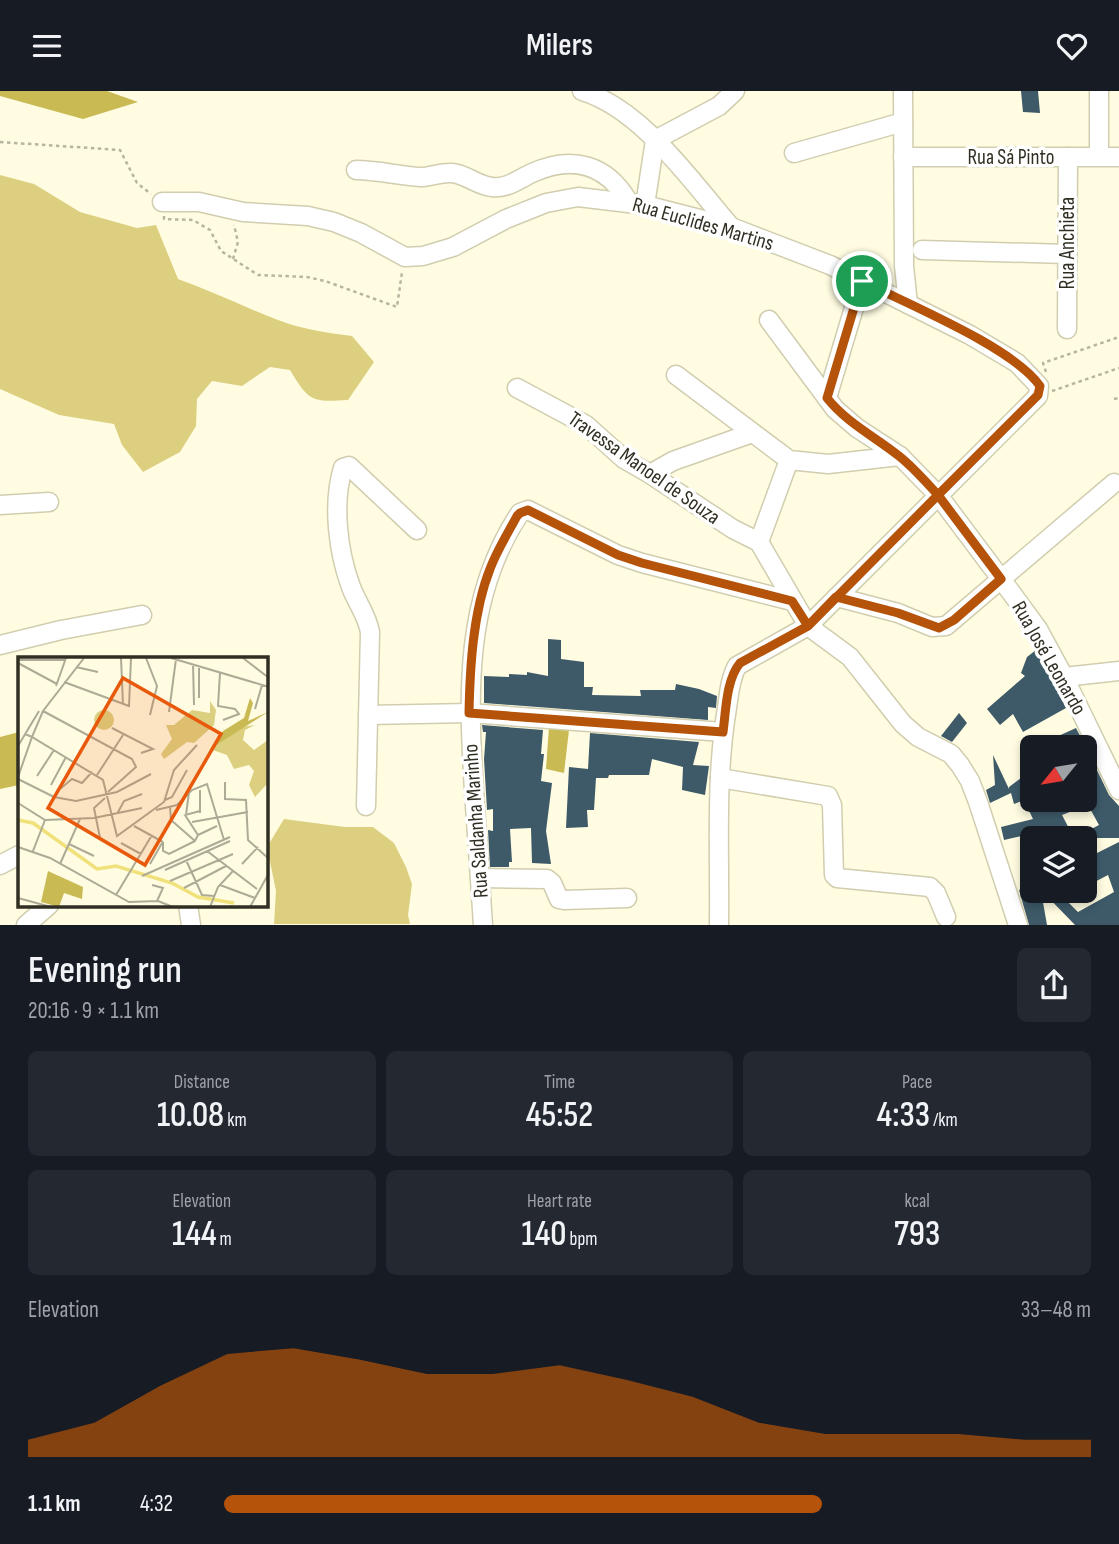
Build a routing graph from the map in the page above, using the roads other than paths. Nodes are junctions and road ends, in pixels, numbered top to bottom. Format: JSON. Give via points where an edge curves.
{"nodes":[{"id":1,"x":582,"y":91,"type":"edge"},
{"id":2,"x":736,"y":91,"type":"edge"},
{"id":3,"x":903,"y":91,"type":"edge"},
{"id":4,"x":1100,"y":91,"type":"edge"},
{"id":5,"x":903,"y":122,"type":"junction"},
{"id":6,"x":655,"y":141,"type":"junction"},
{"id":7,"x":794,"y":153,"type":"dead end"},
{"id":8,"x":1099,"y":156,"type":"junction"},
{"id":9,"x":903,"y":157,"type":"junction"},
{"id":10,"x":1068,"y":157,"type":"junction"},
{"id":11,"x":1119,"y":157,"type":"edge"},
{"id":12,"x":356,"y":170,"type":"dead end"},
{"id":13,"x":162,"y":202,"type":"road end"},
{"id":14,"x":637,"y":203,"type":"junction"},
{"id":15,"x":730,"y":227,"type":"junction"},
{"id":16,"x":922,"y":250,"type":"dead end"},
{"id":17,"x":1067,"y":254,"type":"junction"},
{"id":18,"x":862,"y":281,"type":"junction"},
{"id":19,"x":908,"y":304,"type":"junction"},
{"id":20,"x":769,"y":320,"type":"dead end"},
{"id":21,"x":1067,"y":329,"type":"dead end"},
{"id":22,"x":676,"y":375,"type":"dead end"},
{"id":23,"x":517,"y":388,"type":"dead end"},
{"id":24,"x":827,"y":398,"type":"junction"},
{"id":25,"x":752,"y":433,"type":"junction"},
{"id":26,"x":900,"y":456,"type":"junction"},
{"id":27,"x":789,"y":460,"type":"junction"},
{"id":28,"x":650,"y":474,"type":"junction"},
{"id":29,"x":1114,"y":483,"type":"dead end"},
{"id":30,"x":938,"y":495,"type":"junction"},
{"id":31,"x":49,"y":502,"type":"dead end"},
{"id":32,"x":0,"y":505,"type":"edge"},
{"id":33,"x":417,"y":530,"type":"dead end"},
{"id":34,"x":759,"y":543,"type":"junction"},
{"id":35,"x":1001,"y":579,"type":"junction"},
{"id":36,"x":836,"y":597,"type":"junction"},
{"id":37,"x":792,"y":601,"type":"junction"},
{"id":38,"x":142,"y":615,"type":"dead end"},
{"id":39,"x":808,"y":626,"type":"junction"},
{"id":40,"x":0,"y":645,"type":"edge"},
{"id":41,"x":1119,"y":671,"type":"edge"},
{"id":42,"x":1064,"y":677,"type":"junction"},
{"id":43,"x":469,"y":713,"type":"junction"},
{"id":44,"x":368,"y":715,"type":"junction"},
{"id":45,"x":723,"y":732,"type":"junction"},
{"id":46,"x":720,"y":778,"type":"junction"},
{"id":47,"x":1119,"y":790,"type":"edge"},
{"id":48,"x":366,"y":806,"type":"dead end"},
{"id":49,"x":18,"y":856,"type":"edge"},
{"id":50,"x":0,"y":865,"type":"edge"},
{"id":51,"x":480,"y":878,"type":"junction"},
{"id":52,"x":627,"y":898,"type":"dead end"},
{"id":53,"x":47,"y":907,"type":"edge"},
{"id":54,"x":188,"y":907,"type":"edge"},
{"id":55,"x":946,"y":917,"type":"dead end"},
{"id":56,"x":26,"y":925,"type":"edge"},
{"id":57,"x":191,"y":925,"type":"edge"},
{"id":58,"x":483,"y":925,"type":"edge"},
{"id":59,"x":719,"y":925,"type":"edge"},
{"id":60,"x":1018,"y":925,"type":"edge"}],
"edges":[{"from":1,"to":6,"type":"street","via":[[616,107]]},
{"from":2,"to":6,"type":"street","via":[[719,106]]},
{"from":3,"to":5,"type":"street"},
{"from":4,"to":8,"type":"street"},
{"from":5,"to":7,"type":"street"},
{"from":5,"to":9,"type":"street"},
{"from":6,"to":14,"type":"street"},
{"from":6,"to":15,"type":"street"},
{"from":8,"to":10,"type":"street","name":"Rua Sá Pinto"},
{"from":8,"to":11,"type":"street","name":"Rua Sá Pinto"},
{"from":9,"to":10,"type":"street","name":"Rua Sá Pinto"},
{"from":9,"to":19,"type":"street"},
{"from":10,"to":17,"type":"street","name":"Rua Anchieta"},
{"from":12,"to":14,"type":"street","via":[[421,177],[454,173],[497,188],[550,167],[587,166],[600,170]]},
{"from":13,"to":14,"type":"street","name":"Rua Euclides Martins","via":[[199,202],[243,212],[308,216],[361,233],[405,257],[453,247],[546,203],[578,197]]},
{"from":14,"to":15,"type":"street","name":"Rua Euclides Martins"},
{"from":15,"to":18,"type":"street","name":"Rua Euclides Martins"},
{"from":16,"to":17,"type":"street"},
{"from":17,"to":21,"type":"street","name":"Rua Anchieta"},
{"from":18,"to":19,"type":"street","name":"Rua Euclides Martins"},
{"from":18,"to":24,"type":"street"},
{"from":19,"to":30,"type":"street","name":"Rua Euclides Martins","via":[[1017,363],[1039,391]]},
{"from":20,"to":24,"type":"street","name":"Rua José Leonardo"},
{"from":22,"to":25,"type":"street"},
{"from":23,"to":28,"type":"street","name":"Travessa Manoel de Souza","via":[[586,425],[624,459]]},
{"from":24,"to":26,"type":"street","name":"Rua José Leonardo","via":[[858,428]]},
{"from":25,"to":27,"type":"street"},
{"from":25,"to":28,"type":"street"},
{"from":26,"to":27,"type":"street","via":[[828,464]]},
{"from":26,"to":30,"type":"street","name":"Rua José Leonardo"},
{"from":27,"to":34,"type":"street"},
{"from":28,"to":34,"type":"street","name":"Travessa Manoel de Souza"},
{"from":29,"to":35,"type":"street"},
{"from":30,"to":35,"type":"street","name":"Rua José Leonardo"},
{"from":30,"to":36,"type":"street"},
{"from":31,"to":32,"type":"street"},
{"from":33,"to":44,"type":"street","via":[[349,466],[343,468],[340,546],[351,587],[369,623]]},
{"from":34,"to":37,"type":"street","name":"Travessa Manoel de Souza"},
{"from":35,"to":36,"type":"street","via":[[939,628]]},
{"from":35,"to":42,"type":"street","name":"Rua José Leonardo","via":[[1038,629]]},
{"from":36,"to":39,"type":"street"},
{"from":37,"to":39,"type":"street","name":"Travessa Manoel de Souza"},
{"from":37,"to":43,"type":"street","name":"Rua Saldanha Marinho","via":[[618,555],[528,510],[517,516],[490,568],[481,598]]},
{"from":38,"to":40,"type":"street"},
{"from":39,"to":45,"type":"street","via":[[740,663],[730,685]]},
{"from":39,"to":60,"type":"street","via":[[850,657],[903,724],[951,754],[960,765],[970,781]]},
{"from":41,"to":42,"type":"street"},
{"from":42,"to":47,"type":"street","name":"Rua José Leonardo"},
{"from":43,"to":44,"type":"street"},
{"from":43,"to":45,"type":"street"},
{"from":43,"to":51,"type":"street","name":"Rua Saldanha Marinho"},
{"from":44,"to":48,"type":"street"},
{"from":45,"to":46,"type":"street"},
{"from":46,"to":55,"type":"street","via":[[828,796],[834,875],[930,887]]},
{"from":46,"to":59,"type":"street"},
{"from":49,"to":50,"type":"street"},
{"from":51,"to":52,"type":"street","via":[[547,879],[564,900]]},
{"from":51,"to":58,"type":"street","name":"Rua Saldanha Marinho"},
{"from":53,"to":56,"type":"street"},
{"from":54,"to":57,"type":"street"}]}
